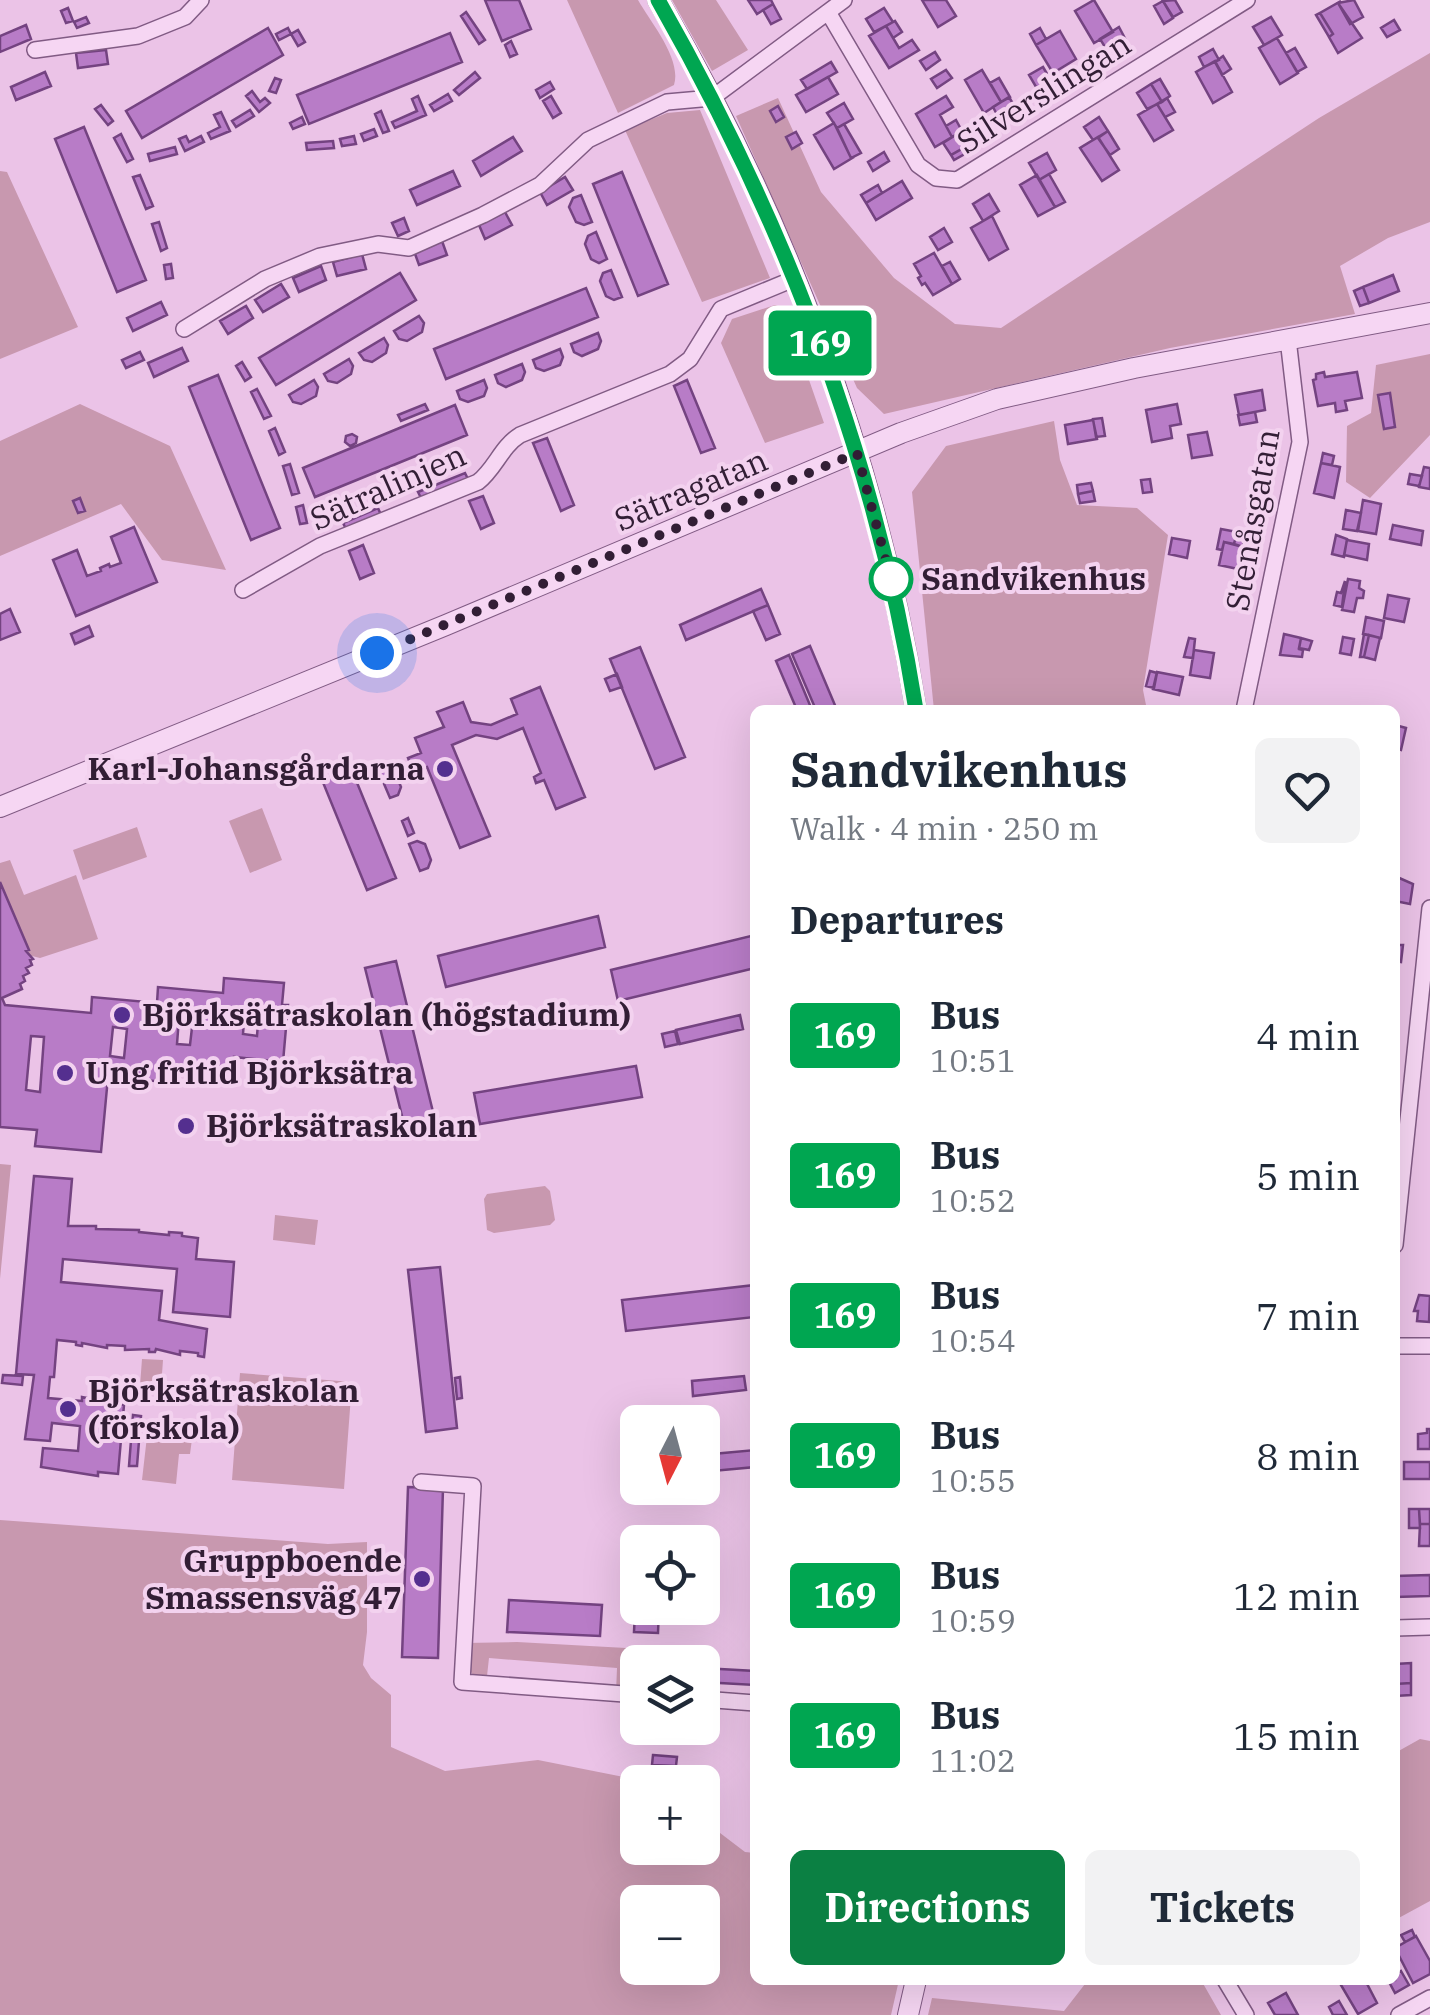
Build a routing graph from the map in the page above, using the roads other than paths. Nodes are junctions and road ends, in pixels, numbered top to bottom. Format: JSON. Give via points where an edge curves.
{"nodes":[{"id":1,"x":200,"y":0,"type":"edge"},
{"id":2,"x":658,"y":0,"type":"edge"},
{"id":3,"x":844,"y":0,"type":"edge"},
{"id":4,"x":1247,"y":0,"type":"edge"},
{"id":5,"x":828,"y":12,"type":"junction"},
{"id":6,"x":35,"y":50,"type":"dead end"},
{"id":7,"x":712,"y":98,"type":"junction"},
{"id":8,"x":796,"y":278,"type":"junction"},
{"id":9,"x":1430,"y":313,"type":"edge"},
{"id":10,"x":184,"y":329,"type":"dead end"},
{"id":11,"x":1288,"y":339,"type":"junction"},
{"id":12,"x":857,"y":453,"type":"junction"},
{"id":13,"x":243,"y":590,"type":"dead end"},
{"id":14,"x":915,"y":705,"type":"edge"},
{"id":15,"x":1245,"y":705,"type":"edge"},
{"id":16,"x":0,"y":807,"type":"edge"},
{"id":17,"x":1430,"y":908,"type":"edge"},
{"id":18,"x":1400,"y":1059,"type":"edge"},
{"id":19,"x":1414,"y":1062,"type":"junction"},
{"id":20,"x":1410,"y":1116,"type":"junction"},
{"id":21,"x":1430,"y":1116,"type":"edge"},
{"id":22,"x":1400,"y":1202,"type":"edge"},
{"id":23,"x":1400,"y":1346,"type":"edge"},
{"id":24,"x":1430,"y":1346,"type":"edge"},
{"id":25,"x":421,"y":1482,"type":"dead end"},
{"id":26,"x":1430,"y":1627,"type":"edge"},
{"id":27,"x":1400,"y":1628,"type":"edge"},
{"id":28,"x":620,"y":1694,"type":"edge"},
{"id":29,"x":720,"y":1700,"type":"edge"},
{"id":30,"x":750,"y":1703,"type":"edge"},
{"id":31,"x":915,"y":1985,"type":"edge"},
{"id":32,"x":1229,"y":1985,"type":"edge"},
{"id":33,"x":1430,"y":1998,"type":"edge"},
{"id":34,"x":908,"y":2015,"type":"edge"},
{"id":35,"x":1246,"y":2015,"type":"edge"},
{"id":36,"x":1399,"y":2015,"type":"edge"}],
"edges":[{"from":1,"to":6,"type":"street","via":[[185,17],[138,36]]},
{"from":2,"to":7,"type":"street"},
{"from":3,"to":5,"type":"street"},
{"from":4,"to":5,"type":"street","name":"Silverslingan","via":[[970,173],[946,181],[918,165]]},
{"from":5,"to":7,"type":"street"},
{"from":7,"to":8,"type":"street"},
{"from":7,"to":10,"type":"street","via":[[667,102],[588,140],[540,185],[410,248],[378,244],[320,256],[266,279]]},
{"from":8,"to":12,"type":"street"},
{"from":8,"to":13,"type":"street","name":"Sätralinjen","via":[[721,309],[690,359],[670,374],[520,435],[478,482],[320,546]]},
{"from":9,"to":11,"type":"street","name":"Sätragatan"},
{"from":11,"to":12,"type":"street","name":"Sätragatan","via":[[1028,390]]},
{"from":11,"to":15,"type":"street","name":"Stenåsgatan","via":[[1300,442]]},
{"from":12,"to":14,"type":"street"},
{"from":12,"to":16,"type":"street","name":"Sätragatan"},
{"from":17,"to":19,"type":"street"},
{"from":18,"to":19,"type":"street"},
{"from":19,"to":20,"type":"street"},
{"from":20,"to":21,"type":"street"},
{"from":20,"to":22,"type":"street"},
{"from":23,"to":24,"type":"street"},
{"from":25,"to":28,"type":"street","via":[[472,1486],[462,1682]]},
{"from":26,"to":27,"type":"street"},
{"from":29,"to":30,"type":"street"},
{"from":31,"to":34,"type":"street"},
{"from":32,"to":35,"type":"street"},
{"from":33,"to":36,"type":"street"}]}
